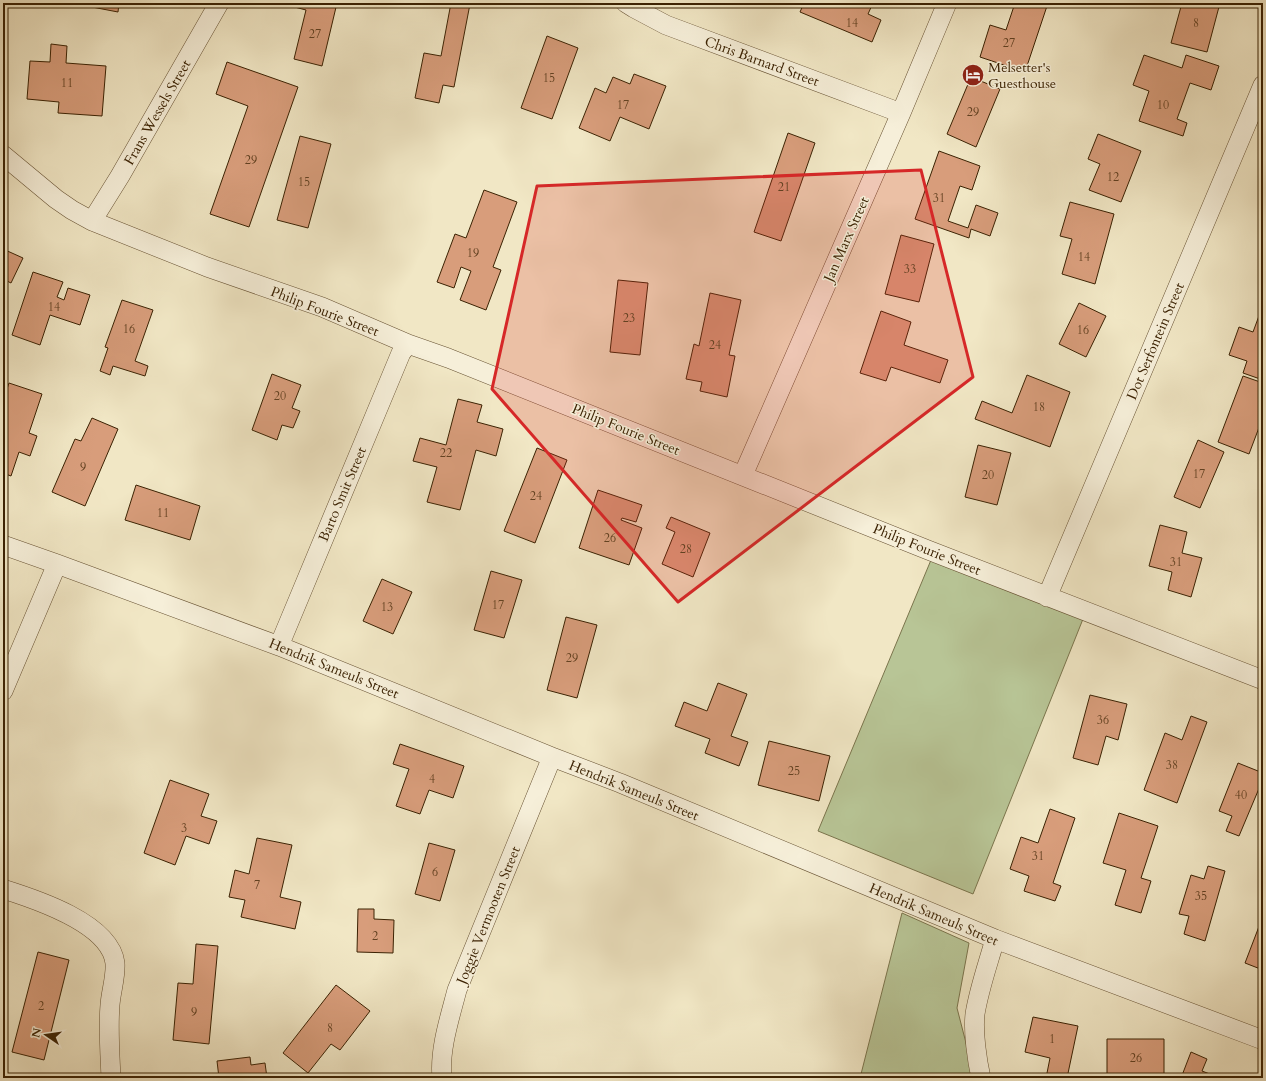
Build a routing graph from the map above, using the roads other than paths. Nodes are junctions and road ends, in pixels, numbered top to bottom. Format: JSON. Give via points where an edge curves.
{"nodes":[{"id":1,"x":219,"y":3,"type":"edge"},
{"id":2,"x":626,"y":3,"type":"edge"},
{"id":3,"x":947,"y":3,"type":"edge"},
{"id":4,"x":1263,"y":85,"type":"edge"},
{"id":5,"x":901,"y":113,"type":"junction"},
{"id":6,"x":3,"y":155,"type":"edge"},
{"id":7,"x":92,"y":220,"type":"junction"},
{"id":8,"x":408,"y":344,"type":"junction"},
{"id":9,"x":743,"y":475,"type":"junction"},
{"id":10,"x":3,"y":545,"type":"edge"},
{"id":11,"x":58,"y":564,"type":"junction"},
{"id":12,"x":1047,"y":597,"type":"junction"},
{"id":13,"x":279,"y":646,"type":"junction"},
{"id":14,"x":1263,"y":680,"type":"edge"},
{"id":15,"x":3,"y":691,"type":"edge"},
{"id":16,"x":552,"y":757,"type":"junction"},
{"id":17,"x":3,"y":888,"type":"edge"},
{"id":18,"x":995,"y":939,"type":"junction"},
{"id":19,"x":1263,"y":1040,"type":"edge"},
{"id":20,"x":111,"y":1078,"type":"edge"},
{"id":21,"x":442,"y":1078,"type":"edge"},
{"id":22,"x":981,"y":1078,"type":"edge"}],
"edges":[{"from":1,"to":7,"type":"street","name":"Frans Wessels Street"},
{"from":2,"to":5,"type":"street","name":"Chris Barnard Street","via":[[666,25]]},
{"from":3,"to":5,"type":"street","name":"Jan Marx Street"},
{"from":4,"to":12,"type":"street","name":"Dot Serfontein Street"},
{"from":5,"to":9,"type":"street","name":"Jan Marx Street"},
{"from":6,"to":7,"type":"street","name":"Philip Fourie Street","via":[[56,199]]},
{"from":7,"to":8,"type":"street","name":"Philip Fourie Street","via":[[207,267],[322,307]]},
{"from":8,"to":9,"type":"street","name":"Philip Fourie Street"},
{"from":8,"to":13,"type":"street","name":"Barto Smit Street","via":[[401,353]]},
{"from":9,"to":12,"type":"street","name":"Philip Fourie Street"},
{"from":10,"to":11,"type":"street","name":"Hendrik Sameuls Street"},
{"from":11,"to":13,"type":"street","name":"Hendrik Sameuls Street"},
{"from":11,"to":15,"type":"street"},
{"from":12,"to":14,"type":"street","name":"Philip Fourie Street"},
{"from":13,"to":16,"type":"street","name":"Hendrik Sameuls Street"},
{"from":16,"to":18,"type":"street","name":"Hendrik Sameuls Street"},
{"from":16,"to":21,"type":"street","name":"Joggie Vermooten Street","via":[[457,990],[443,1051]]},
{"from":17,"to":20,"type":"street","via":[[48,904],[71,916],[94,931],[112,952],[115,977],[109,1024]]},
{"from":18,"to":19,"type":"street","name":"Hendrik Sameuls Street"},
{"from":18,"to":22,"type":"street","via":[[975,1015],[977,1058]]}]}
